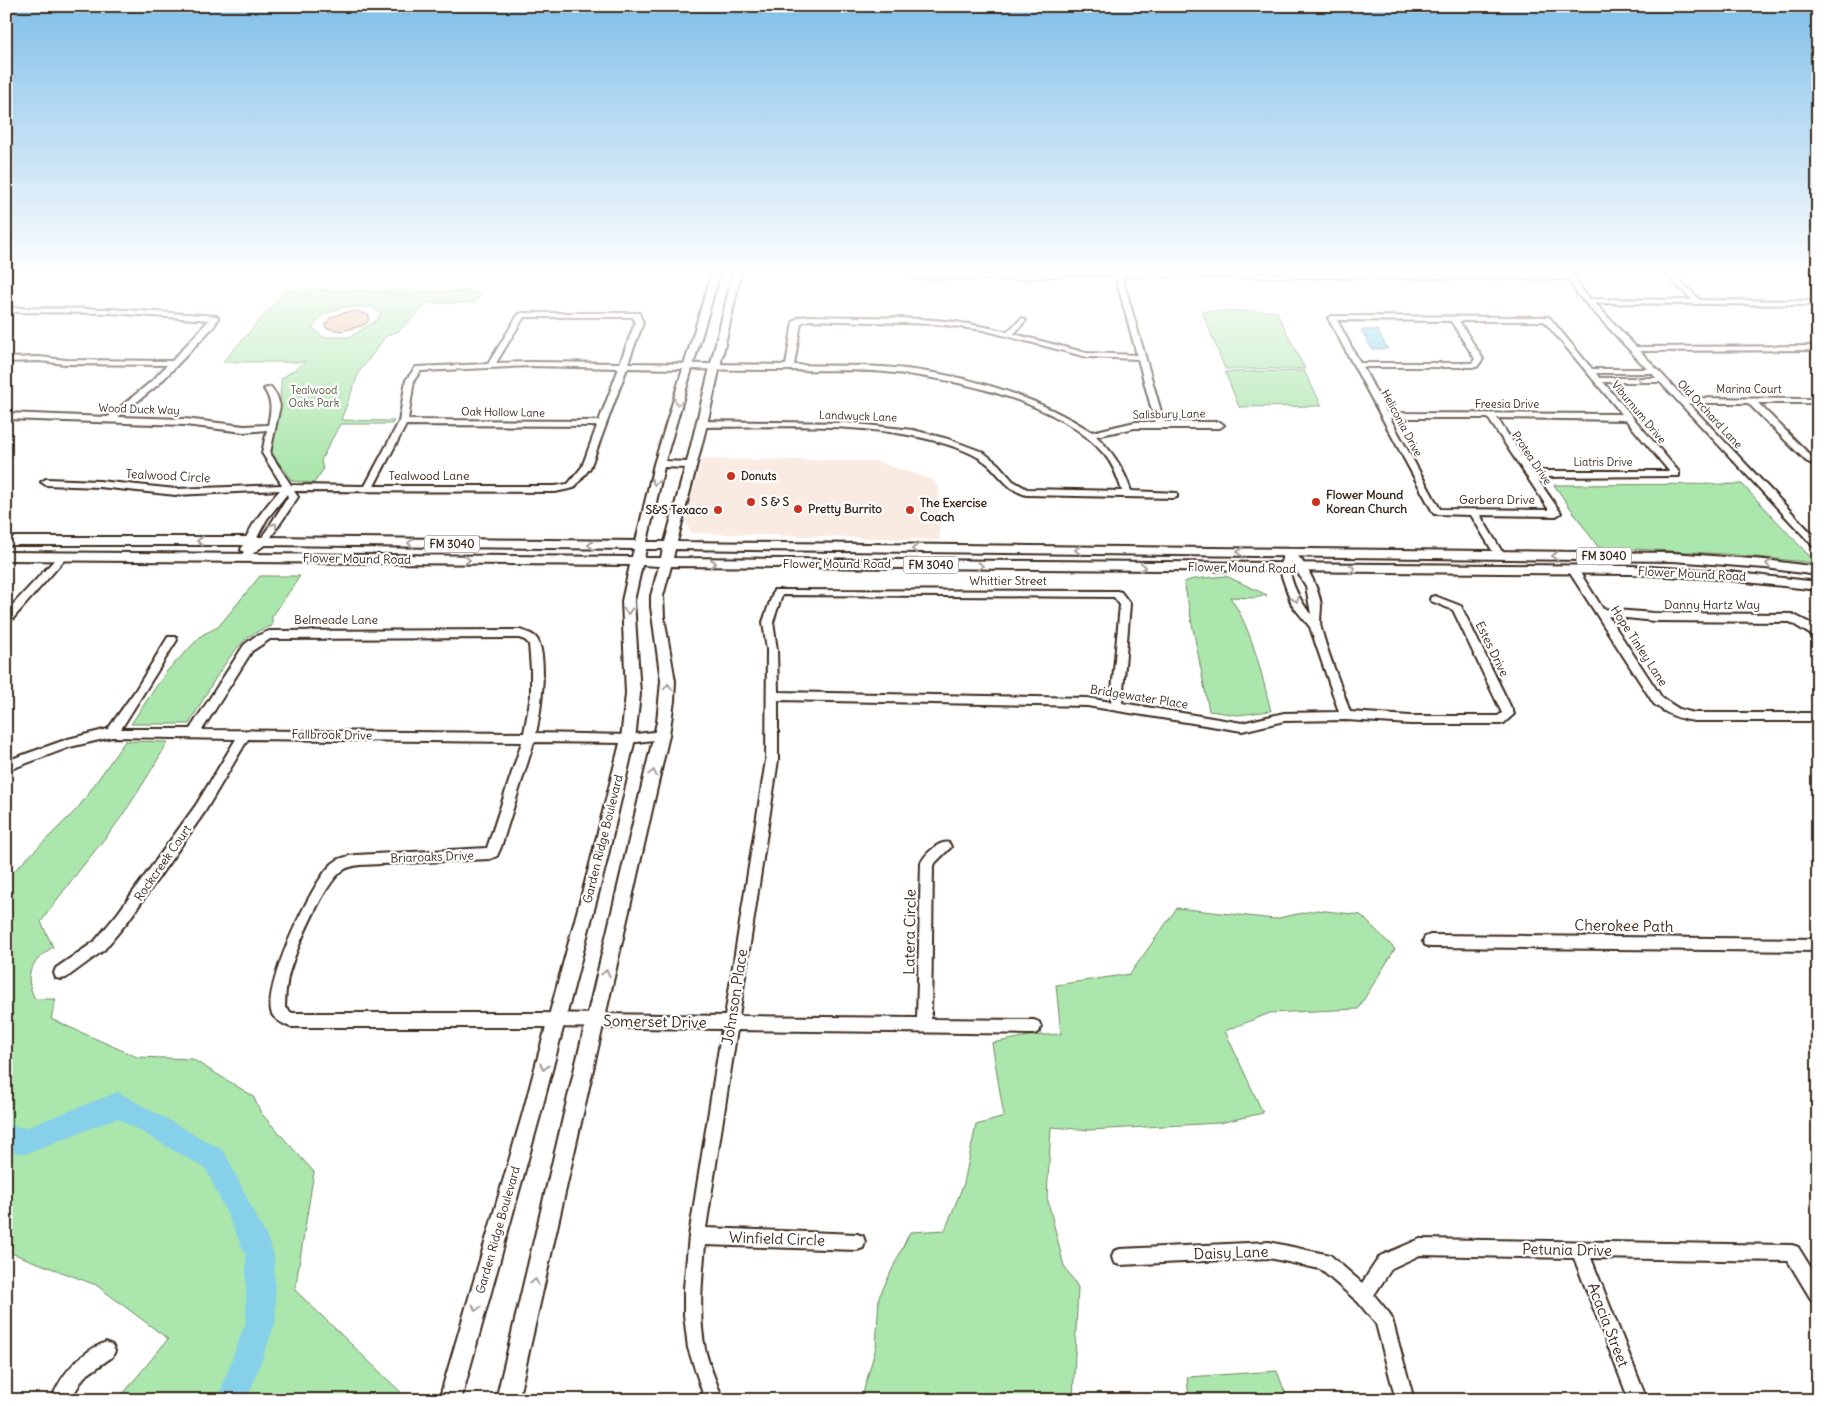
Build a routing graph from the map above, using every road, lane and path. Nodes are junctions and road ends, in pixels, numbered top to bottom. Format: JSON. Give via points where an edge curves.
{"nodes":[{"id":1,"x":198,"y":339,"type":"edge"},
{"id":2,"x":506,"y":339,"type":"edge"},
{"id":3,"x":633,"y":339,"type":"edge"},
{"id":4,"x":697,"y":339,"type":"edge"},
{"id":5,"x":721,"y":339,"type":"edge"},
{"id":6,"x":794,"y":339,"type":"edge"},
{"id":7,"x":1026,"y":339,"type":"edge"},
{"id":8,"x":1135,"y":339,"type":"edge"},
{"id":9,"x":1343,"y":339,"type":"edge"},
{"id":10,"x":1466,"y":339,"type":"edge"},
{"id":11,"x":1563,"y":339,"type":"edge"},
{"id":12,"x":1623,"y":339,"type":"edge"},
{"id":13,"x":1818,"y":348,"type":"edge"},
{"id":14,"x":1633,"y":349,"type":"junction"},
{"id":15,"x":1140,"y":357,"type":"junction"},
{"id":16,"x":6,"y":360,"type":"edge"},
{"id":17,"x":175,"y":363,"type":"junction"},
{"id":18,"x":624,"y":365,"type":"junction"},
{"id":19,"x":1357,"y":365,"type":"junction"},
{"id":20,"x":689,"y":366,"type":"junction"},
{"id":21,"x":715,"y":366,"type":"junction"},
{"id":22,"x":490,"y":367,"type":"junction"},
{"id":23,"x":790,"y":368,"type":"junction"},
{"id":24,"x":1590,"y":371,"type":"junction"},
{"id":25,"x":1654,"y":371,"type":"junction"},
{"id":26,"x":1598,"y":380,"type":"junction"},
{"id":27,"x":1663,"y":380,"type":"junction"},
{"id":28,"x":268,"y":389,"type":"dead end"},
{"id":29,"x":1681,"y":400,"type":"junction"},
{"id":30,"x":1750,"y":400,"type":"junction"},
{"id":31,"x":1818,"y":401,"type":"edge"},
{"id":32,"x":1385,"y":415,"type":"junction"},
{"id":33,"x":1490,"y":415,"type":"junction"},
{"id":34,"x":6,"y":416,"type":"edge"},
{"id":35,"x":1628,"y":416,"type":"junction"},
{"id":36,"x":111,"y":420,"type":"junction"},
{"id":37,"x":403,"y":422,"type":"junction"},
{"id":38,"x":603,"y":424,"type":"junction"},
{"id":39,"x":702,"y":424,"type":"junction"},
{"id":40,"x":1160,"y":425,"type":"junction"},
{"id":41,"x":1220,"y":425,"type":"dead end"},
{"id":42,"x":270,"y":427,"type":"junction"},
{"id":43,"x":1089,"y":435,"type":"junction"},
{"id":44,"x":659,"y":464,"type":"junction"},
{"id":45,"x":690,"y":464,"type":"junction"},
{"id":46,"x":1816,"y":464,"type":"edge"},
{"id":47,"x":1529,"y":474,"type":"junction"},
{"id":48,"x":1676,"y":474,"type":"joint"},
{"id":49,"x":46,"y":482,"type":"dead end"},
{"id":50,"x":288,"y":487,"type":"junction"},
{"id":51,"x":368,"y":489,"type":"junction"},
{"id":52,"x":1128,"y":495,"type":"junction"},
{"id":53,"x":1174,"y":496,"type":"dead end"},
{"id":54,"x":1438,"y":512,"type":"joint"},
{"id":55,"x":1474,"y":513,"type":"junction"},
{"id":56,"x":1556,"y":513,"type":"joint"},
{"id":57,"x":6,"y":541,"type":"edge"},
{"id":58,"x":248,"y":541,"type":"junction"},
{"id":59,"x":264,"y":541,"type":"junction"},
{"id":60,"x":640,"y":546,"type":"junction"},
{"id":61,"x":669,"y":546,"type":"junction"},
{"id":62,"x":1818,"y":546,"type":"edge"},
{"id":63,"x":1289,"y":553,"type":"junction"},
{"id":64,"x":1499,"y":555,"type":"junction"},
{"id":65,"x":6,"y":556,"type":"edge"},
{"id":66,"x":62,"y":557,"type":"junction"},
{"id":67,"x":243,"y":558,"type":"junction"},
{"id":68,"x":636,"y":563,"type":"junction"},
{"id":69,"x":664,"y":563,"type":"junction"},
{"id":70,"x":1284,"y":568,"type":"junction"},
{"id":71,"x":1303,"y":568,"type":"junction"},
{"id":72,"x":1573,"y":570,"type":"junction"},
{"id":73,"x":1818,"y":571,"type":"edge"},
{"id":74,"x":1818,"y":586,"type":"edge"},
{"id":75,"x":778,"y":592,"type":"joint"},
{"id":76,"x":1435,"y":599,"type":"dead end"},
{"id":77,"x":1600,"y":612,"type":"junction"},
{"id":78,"x":6,"y":619,"type":"edge"},
{"id":79,"x":1315,"y":626,"type":"junction"},
{"id":80,"x":1818,"y":636,"type":"edge"},
{"id":81,"x":529,"y":637,"type":"joint"},
{"id":82,"x":172,"y":640,"type":"dead end"},
{"id":83,"x":772,"y":696,"type":"junction"},
{"id":84,"x":1116,"y":707,"type":"junction"},
{"id":85,"x":1346,"y":716,"type":"junction"},
{"id":86,"x":1818,"y":717,"type":"edge"},
{"id":87,"x":1500,"y":720,"type":"joint"},
{"id":88,"x":112,"y":733,"type":"junction"},
{"id":89,"x":193,"y":734,"type":"junction"},
{"id":90,"x":245,"y":734,"type":"junction"},
{"id":91,"x":662,"y":735,"type":"junction"},
{"id":92,"x":530,"y":737,"type":"junction"},
{"id":93,"x":628,"y":739,"type":"junction"},
{"id":94,"x":6,"y":766,"type":"edge"},
{"id":95,"x":946,"y":847,"type":"dead end"},
{"id":96,"x":1430,"y":941,"type":"dead end"},
{"id":97,"x":1818,"y":945,"type":"edge"},
{"id":98,"x":60,"y":973,"type":"dead end"},
{"id":99,"x":278,"y":1011,"type":"joint"},
{"id":100,"x":555,"y":1020,"type":"junction"},
{"id":101,"x":595,"y":1021,"type":"junction"},
{"id":102,"x":731,"y":1023,"type":"junction"},
{"id":103,"x":924,"y":1025,"type":"junction"},
{"id":104,"x":1034,"y":1027,"type":"dead end"},
{"id":105,"x":697,"y":1236,"type":"junction"},
{"id":106,"x":857,"y":1242,"type":"dead end"},
{"id":107,"x":1579,"y":1250,"type":"junction"},
{"id":108,"x":1120,"y":1257,"type":"dead end"},
{"id":109,"x":1818,"y":1295,"type":"edge"},
{"id":110,"x":1364,"y":1296,"type":"junction"},
{"id":111,"x":106,"y":1351,"type":"dead end"},
{"id":112,"x":60,"y":1400,"type":"edge"},
{"id":113,"x":450,"y":1400,"type":"edge"},
{"id":114,"x":507,"y":1400,"type":"edge"},
{"id":115,"x":714,"y":1400,"type":"edge"},
{"id":116,"x":1406,"y":1400,"type":"edge"},
{"id":117,"x":1638,"y":1400,"type":"edge"}],
"edges":[{"from":1,"to":17,"type":"street"},
{"from":2,"to":22,"type":"street"},
{"from":3,"to":18,"type":"street"},
{"from":4,"to":20,"type":"main road","name":"Garden Ridge Boulevard"},
{"from":5,"to":21,"type":"main road"},
{"from":6,"to":23,"type":"street"},
{"from":7,"to":15,"type":"street","via":[[1087,355]]},
{"from":8,"to":15,"type":"street"},
{"from":9,"to":19,"type":"street","name":"Heliconia Drive"},
{"from":10,"to":19,"type":"street","via":[[1478,359],[1474,365]]},
{"from":11,"to":24,"type":"street","name":"Viburnum Drive"},
{"from":12,"to":14,"type":"street","name":"Old Orchard Lane"},
{"from":13,"to":14,"type":"street"},
{"from":14,"to":25,"type":"street","name":"Old Orchard Lane"},
{"from":15,"to":40,"type":"street"},
{"from":16,"to":17,"type":"street"},
{"from":17,"to":36,"type":"street"},
{"from":18,"to":20,"type":"street"},
{"from":18,"to":22,"type":"street"},
{"from":18,"to":38,"type":"street"},
{"from":19,"to":32,"type":"street","name":"Heliconia Drive"},
{"from":20,"to":21,"type":"street"},
{"from":20,"to":44,"type":"main road","name":"Garden Ridge Boulevard","one_way":true},
{"from":21,"to":23,"type":"street"},
{"from":21,"to":39,"type":"main road"},
{"from":22,"to":37,"type":"street","via":[[419,370],[410,380]]},
{"from":23,"to":43,"type":"street","via":[[882,369],[937,375],[1039,406]]},
{"from":24,"to":25,"type":"street"},
{"from":24,"to":26,"type":"street","name":"Viburnum Drive"},
{"from":25,"to":27,"type":"street","name":"Old Orchard Lane"},
{"from":26,"to":27,"type":"street","one_way":true},
{"from":26,"to":35,"type":"street","name":"Viburnum Drive"},
{"from":27,"to":29,"type":"street","name":"Old Orchard Lane"},
{"from":28,"to":42,"type":"street","via":[[276,406]]},
{"from":29,"to":30,"type":"street","name":"Marina Court"},
{"from":29,"to":62,"type":"street","name":"Old Orchard Lane"},
{"from":30,"to":31,"type":"street","name":"Marina Court"},
{"from":30,"to":46,"type":"street"},
{"from":32,"to":33,"type":"street","name":"Freesia Drive"},
{"from":32,"to":54,"type":"street","name":"Heliconia Drive"},
{"from":33,"to":35,"type":"street","name":"Freesia Drive"},
{"from":33,"to":47,"type":"street","name":"Protea Drive"},
{"from":34,"to":36,"type":"street","name":"Wood Duck Way"},
{"from":35,"to":48,"type":"street","name":"Viburnum Drive"},
{"from":36,"to":42,"type":"street","name":"Wood Duck Way","via":[[195,422],[244,429]]},
{"from":37,"to":38,"type":"street","name":"Oak Hollow Lane"},
{"from":37,"to":51,"type":"street"},
{"from":38,"to":51,"type":"street","name":"Tealwood Lane","via":[[586,468],[570,486],[555,489]]},
{"from":39,"to":45,"type":"main road"},
{"from":39,"to":52,"type":"street","name":"Landwyck Lane","via":[[902,429],[943,440],[988,459],[1016,490]]},
{"from":40,"to":41,"type":"street","name":"Salisbury Lane"},
{"from":40,"to":43,"type":"street","name":"Salisbury Lane","via":[[1128,426]]},
{"from":42,"to":50,"type":"street","via":[[266,453]]},
{"from":43,"to":52,"type":"street","via":[[1118,466]]},
{"from":44,"to":45,"type":"main road"},
{"from":44,"to":60,"type":"main road","name":"Garden Ridge Boulevard","one_way":true},
{"from":45,"to":61,"type":"main road"},
{"from":47,"to":48,"type":"street","name":"Liatris Drive"},
{"from":47,"to":56,"type":"street","name":"Protea Drive"},
{"from":49,"to":50,"type":"street","name":"Tealwood Circle","via":[[176,492]]},
{"from":50,"to":51,"type":"street","name":"Tealwood Lane"},
{"from":50,"to":58,"type":"street"},
{"from":59,"to":50,"type":"street","one_way":true,"via":[[293,497]]},
{"from":52,"to":53,"type":"street","name":"Landwyck Lane"},
{"from":54,"to":55,"type":"street","name":"Gerbera Drive"},
{"from":55,"to":56,"type":"street","name":"Gerbera Drive"},
{"from":55,"to":64,"type":"street"},
{"from":58,"to":57,"type":"main road","name":"Flower Mound Road","number":"FM 3040","one_way":true},
{"from":58,"to":59,"type":"main road","name":"Flower Mound Road","number":"FM 3040"},
{"from":58,"to":67,"type":"street"},
{"from":60,"to":59,"type":"main road","name":"Flower Mound Road","number":"FM 3040","one_way":true},
{"from":59,"to":67,"type":"street"},
{"from":60,"to":61,"type":"main road","name":"Flower Mound Road","number":"FM 3040"},
{"from":60,"to":68,"type":"main road","name":"Garden Ridge Boulevard"},
{"from":63,"to":61,"type":"main road","name":"Flower Mound Road","number":"FM 3040","one_way":true},
{"from":61,"to":69,"type":"main road"},
{"from":63,"to":64,"type":"main road","name":"Flower Mound Road","number":"FM 3040"},
{"from":63,"to":70,"type":"street"},
{"from":63,"to":71,"type":"street"},
{"from":73,"to":64,"type":"main road","name":"Flower Mound Road","number":"FM 3040","one_way":true,"via":[[1673,557]]},
{"from":65,"to":66,"type":"main road","name":"Flower Mound Road","number":"FM 3040"},
{"from":66,"to":67,"type":"main road","name":"Flower Mound Road","number":"FM 3040"},
{"from":66,"to":78,"type":"street"},
{"from":67,"to":68,"type":"main road","name":"Flower Mound Road","number":"FM 3040","one_way":true},
{"from":68,"to":69,"type":"main road","name":"Flower Mound Road","number":"FM 3040"},
{"from":68,"to":93,"type":"main road","name":"Garden Ridge Boulevard","one_way":true,"via":[[628,601],[633,694]]},
{"from":69,"to":70,"type":"main road","name":"Flower Mound Road","number":"FM 3040","one_way":true},
{"from":91,"to":69,"type":"main road","one_way":true,"via":[[668,680],[656,607]]},
{"from":70,"to":71,"type":"main road","name":"Flower Mound Road","number":"FM 3040"},
{"from":70,"to":79,"type":"street","one_way":true,"via":[[1297,605]]},
{"from":71,"to":72,"type":"main road","name":"Flower Mound Road","number":"FM 3040","one_way":true},
{"from":71,"to":79,"type":"street","via":[[1317,608]]},
{"from":72,"to":74,"type":"main road","name":"Flower Mound Road","number":"FM 3040","via":[[1701,573]]},
{"from":72,"to":77,"type":"street","name":"Hope Tinley Lane"},
{"from":75,"to":83,"type":"street","name":"Johnson Place","via":[[768,622]]},
{"from":75,"to":84,"type":"street","name":"Whittier Street","via":[[1117,594],[1124,604]]},
{"from":76,"to":87,"type":"street","name":"Estes Drive","via":[[1457,608],[1508,714]]},
{"from":77,"to":80,"type":"street","name":"Danny Hartz Way","via":[[1654,617],[1792,618]]},
{"from":77,"to":86,"type":"street","name":"Hope Tinley Lane","via":[[1658,701],[1680,714],[1694,717]]},
{"from":79,"to":85,"type":"street"},
{"from":81,"to":89,"type":"street","name":"Belmeade Lane","via":[[520,634],[268,635],[248,648]]},
{"from":81,"to":92,"type":"street","name":"Briaroaks Drive","via":[[537,656],[535,720]]},
{"from":82,"to":88,"type":"street"},
{"from":83,"to":84,"type":"street","name":"Bridgewater Place","via":[[1087,702]]},
{"from":83,"to":102,"type":"street","name":"Johnson Place","via":[[772,760]]},
{"from":84,"to":85,"type":"street","name":"Bridgewater Place","via":[[1242,727],[1284,717]]},
{"from":85,"to":87,"type":"street","name":"Bridgewater Place"},
{"from":88,"to":89,"type":"street","name":"Fallbrook Drive"},
{"from":88,"to":94,"type":"street","name":"Fallbrook Drive","via":[[68,743]]},
{"from":89,"to":90,"type":"street","name":"Fallbrook Drive"},
{"from":90,"to":92,"type":"street","name":"Fallbrook Drive"},
{"from":90,"to":98,"type":"street","name":"Rockcreek Court","via":[[200,809],[123,918],[99,946]]},
{"from":91,"to":93,"type":"street","name":"Fallbrook Drive"},
{"from":101,"to":91,"type":"main road","one_way":true},
{"from":92,"to":93,"type":"street","name":"Fallbrook Drive"},
{"from":92,"to":99,"type":"street","name":"Briaroaks Drive","via":[[492,852],[485,856],[360,860],[344,862],[333,870],[284,969],[278,993]]},
{"from":93,"to":100,"type":"main road","name":"Garden Ridge Boulevard"},
{"from":95,"to":103,"type":"street","name":"Latera Circle","via":[[927,863]]},
{"from":96,"to":97,"type":"street","name":"Cherokee Path"},
{"from":99,"to":100,"type":"street","name":"Somerset Drive","via":[[290,1020]]},
{"from":100,"to":101,"type":"street","name":"Somerset Drive"},
{"from":100,"to":113,"type":"main road","name":"Garden Ridge Boulevard","one_way":true},
{"from":101,"to":102,"type":"street","name":"Somerset Drive"},
{"from":114,"to":101,"type":"main road","one_way":true},
{"from":102,"to":103,"type":"street","name":"Somerset Drive"},
{"from":102,"to":105,"type":"street","name":"Johnson Place"},
{"from":103,"to":104,"type":"street","name":"Somerset Drive"},
{"from":105,"to":106,"type":"street","name":"Winfield Circle"},
{"from":105,"to":115,"type":"street","name":"Johnson Place","via":[[692,1288],[695,1341]]},
{"from":107,"to":109,"type":"street","name":"Petunia Drive","via":[[1792,1252]]},
{"from":107,"to":110,"type":"street","name":"Petunia Drive","via":[[1420,1247],[1386,1262]]},
{"from":107,"to":117,"type":"street","name":"Acacia Street"},
{"from":108,"to":110,"type":"street","name":"Daisy Lane","via":[[1269,1250],[1324,1261]]},
{"from":110,"to":116,"type":"street","name":"Daisy Lane","via":[[1383,1319]]},
{"from":111,"to":112,"type":"street","via":[[81,1366],[68,1381]]}]}
